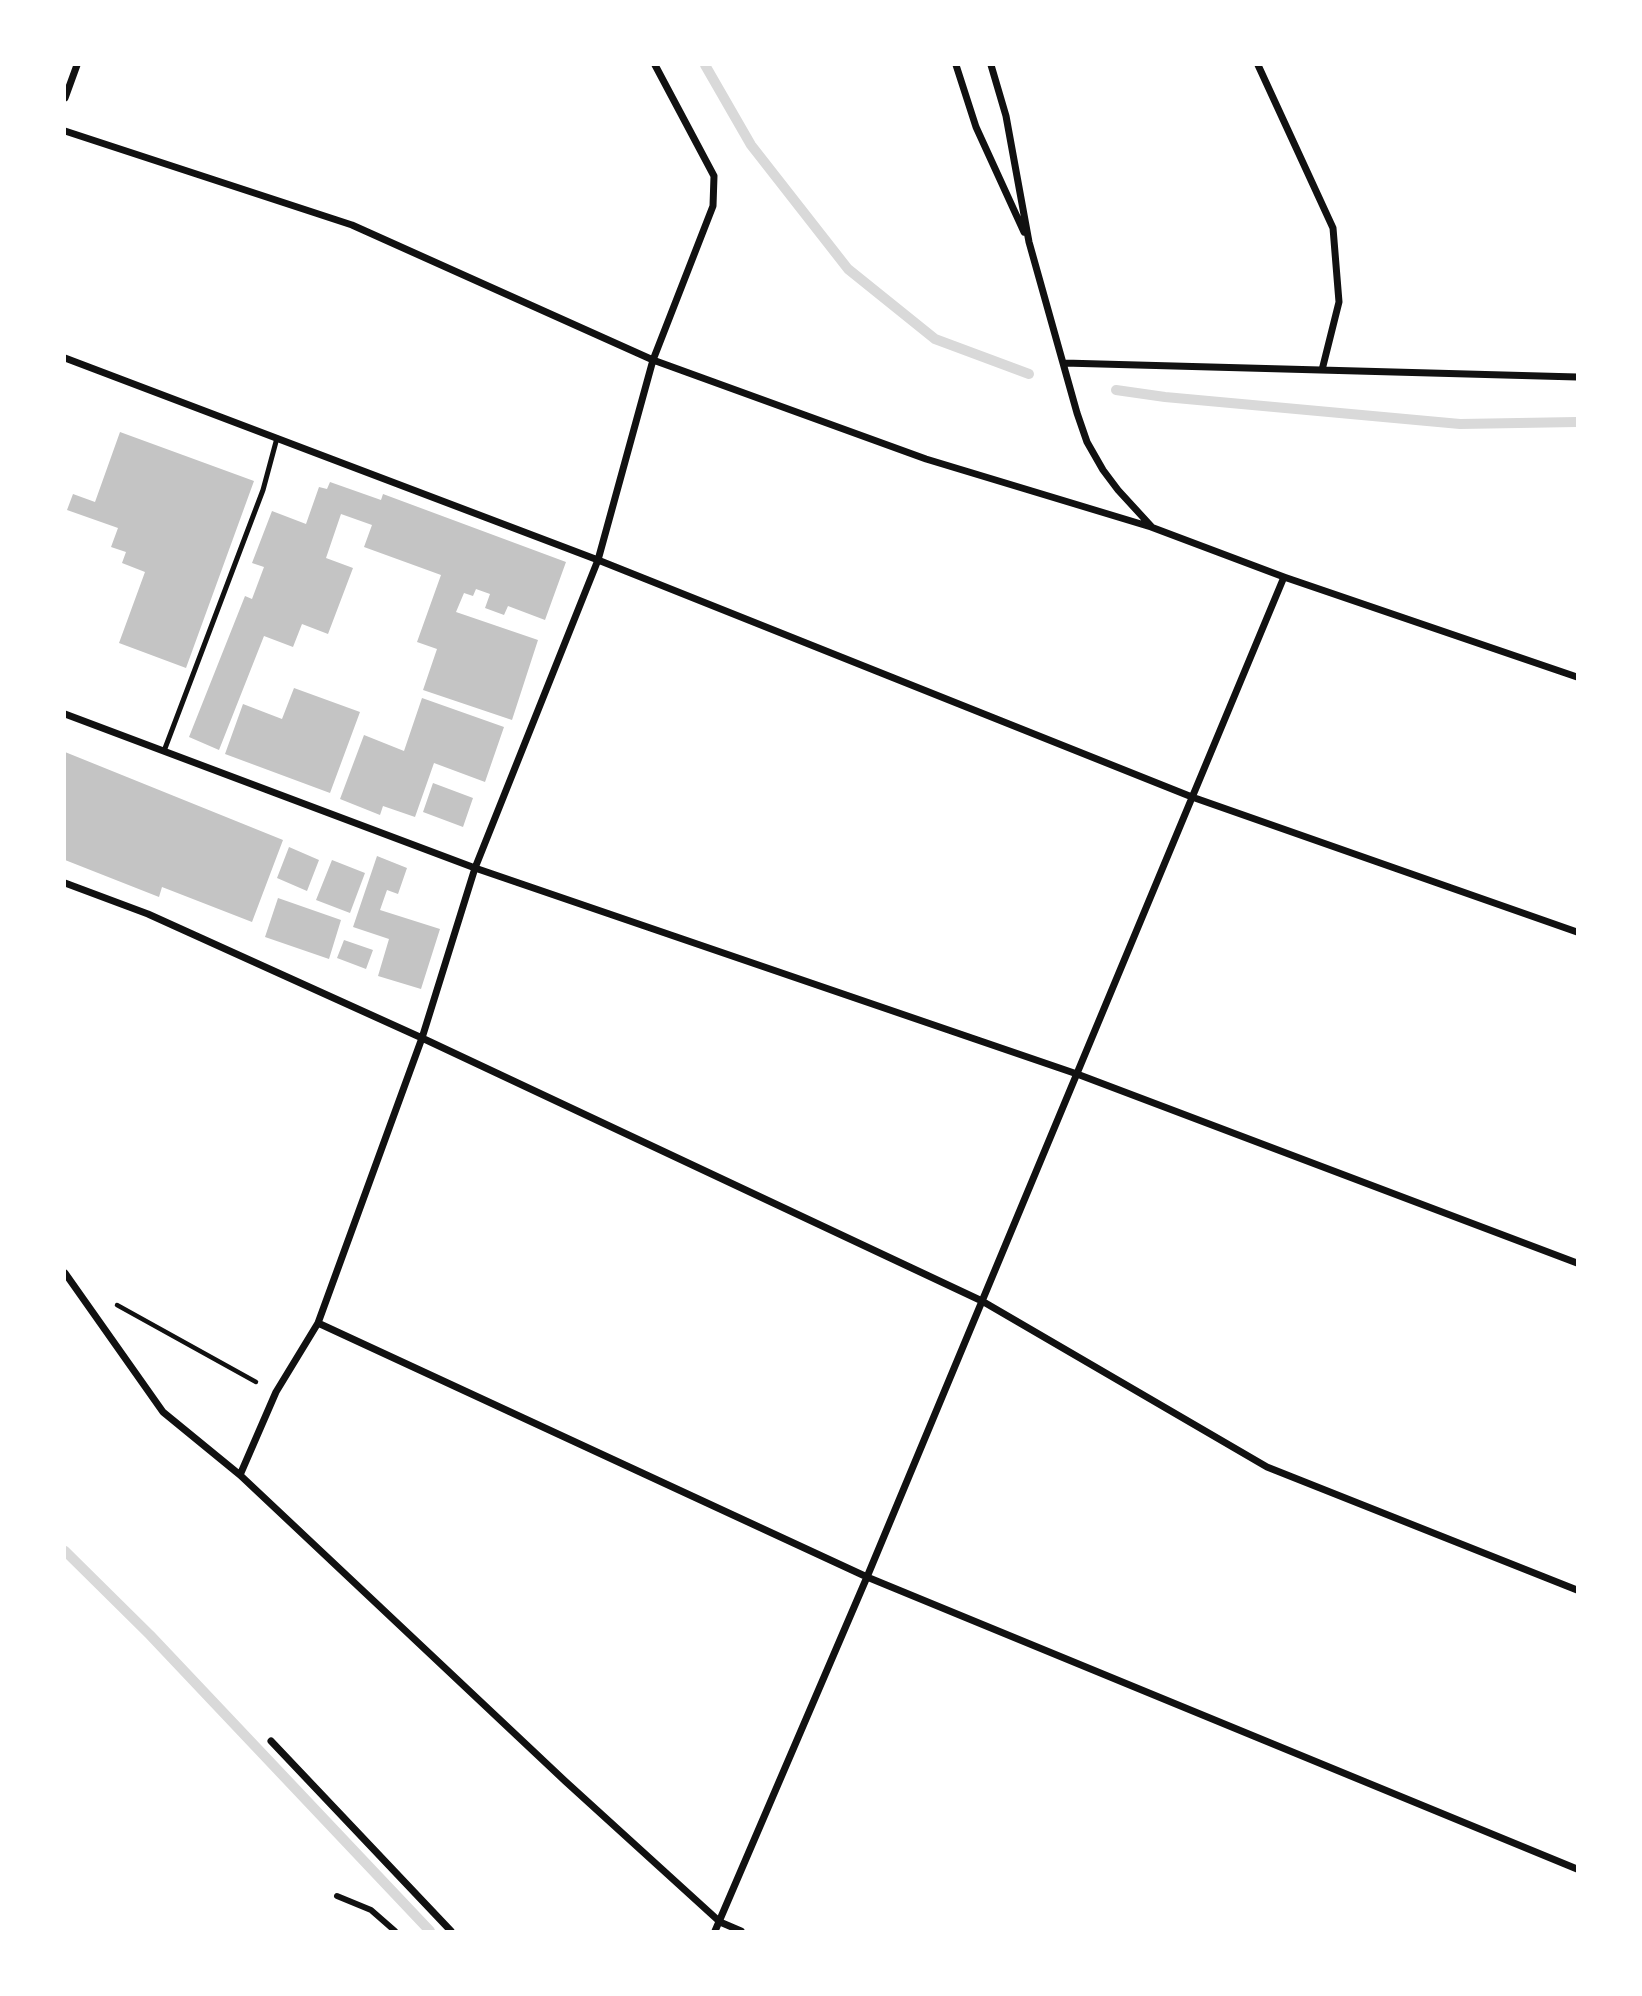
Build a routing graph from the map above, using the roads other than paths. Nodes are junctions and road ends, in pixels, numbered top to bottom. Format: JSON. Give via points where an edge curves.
{"nodes":[{"id":1,"x":77,"y":65,"type":"edge"},
{"id":2,"x":655,"y":65,"type":"edge"},
{"id":3,"x":956,"y":65,"type":"edge"},
{"id":4,"x":991,"y":65,"type":"edge"},
{"id":5,"x":1258,"y":65,"type":"edge"},
{"id":6,"x":65,"y":98,"type":"edge"},
{"id":7,"x":65,"y":131,"type":"edge"},
{"id":8,"x":1028,"y":242,"type":"junction"},
{"id":9,"x":65,"y":358,"type":"edge"},
{"id":10,"x":653,"y":360,"type":"junction"},
{"id":11,"x":1064,"y":363,"type":"junction"},
{"id":12,"x":1322,"y":370,"type":"junction"},
{"id":13,"x":1577,"y":377,"type":"edge"},
{"id":14,"x":277,"y":438,"type":"junction"},
{"id":15,"x":1152,"y":527,"type":"junction"},
{"id":16,"x":598,"y":560,"type":"junction"},
{"id":17,"x":1284,"y":577,"type":"junction"},
{"id":18,"x":1577,"y":677,"type":"edge"},
{"id":19,"x":65,"y":714,"type":"edge"},
{"id":20,"x":164,"y":751,"type":"junction"},
{"id":21,"x":1192,"y":797,"type":"junction"},
{"id":22,"x":475,"y":868,"type":"junction"},
{"id":23,"x":65,"y":883,"type":"edge"},
{"id":24,"x":1577,"y":932,"type":"edge"},
{"id":25,"x":422,"y":1038,"type":"junction"},
{"id":26,"x":1077,"y":1074,"type":"junction"},
{"id":27,"x":1577,"y":1263,"type":"edge"},
{"id":28,"x":65,"y":1273,"type":"edge"},
{"id":29,"x":982,"y":1301,"type":"junction"},
{"id":30,"x":318,"y":1323,"type":"junction"},
{"id":31,"x":240,"y":1475,"type":"junction"},
{"id":32,"x":867,"y":1577,"type":"junction"},
{"id":33,"x":1577,"y":1590,"type":"edge"},
{"id":34,"x":271,"y":1741,"type":"dead end"},
{"id":35,"x":1577,"y":1869,"type":"edge"},
{"id":36,"x":337,"y":1896,"type":"dead end"},
{"id":37,"x":720,"y":1922,"type":"junction"},
{"id":38,"x":395,"y":1931,"type":"edge"},
{"id":39,"x":451,"y":1931,"type":"edge"},
{"id":40,"x":715,"y":1931,"type":"edge"},
{"id":41,"x":741,"y":1931,"type":"edge"}],
"edges":[{"from":1,"to":6,"type":"street"},
{"from":2,"to":10,"type":"street","via":[[714,176],[713,206]]},
{"from":3,"to":8,"type":"street","via":[[976,127]]},
{"from":4,"to":8,"type":"street","via":[[1006,116]]},
{"from":5,"to":12,"type":"street","via":[[1333,228],[1339,302]]},
{"from":7,"to":10,"type":"street","via":[[352,225]]},
{"from":8,"to":11,"type":"street"},
{"from":9,"to":14,"type":"street"},
{"from":10,"to":15,"type":"street","via":[[926,459]]},
{"from":10,"to":16,"type":"street"},
{"from":11,"to":12,"type":"street"},
{"from":11,"to":15,"type":"street","via":[[1087,442],[1118,490]]},
{"from":12,"to":13,"type":"street"},
{"from":14,"to":16,"type":"street"},
{"from":14,"to":20,"type":"lane","via":[[263,490]]},
{"from":15,"to":17,"type":"street"},
{"from":16,"to":21,"type":"street"},
{"from":16,"to":22,"type":"street"},
{"from":17,"to":18,"type":"street"},
{"from":17,"to":21,"type":"street"},
{"from":19,"to":20,"type":"street"},
{"from":20,"to":22,"type":"street"},
{"from":21,"to":24,"type":"street"},
{"from":21,"to":26,"type":"street"},
{"from":22,"to":25,"type":"street"},
{"from":22,"to":26,"type":"street"},
{"from":23,"to":25,"type":"street","via":[[148,914]]},
{"from":25,"to":29,"type":"street"},
{"from":25,"to":30,"type":"street"},
{"from":26,"to":27,"type":"street"},
{"from":26,"to":29,"type":"street"},
{"from":28,"to":31,"type":"street","via":[[163,1412]]},
{"from":29,"to":32,"type":"street"},
{"from":29,"to":33,"type":"street","via":[[1267,1468]]},
{"from":30,"to":31,"type":"street","via":[[275,1392]]},
{"from":30,"to":32,"type":"street"},
{"from":31,"to":37,"type":"street"},
{"from":32,"to":35,"type":"street"},
{"from":32,"to":37,"type":"street"},
{"from":34,"to":39,"type":"street"},
{"from":36,"to":38,"type":"street","via":[[371,1910]]},
{"from":37,"to":40,"type":"street"},
{"from":37,"to":41,"type":"street"}]}
